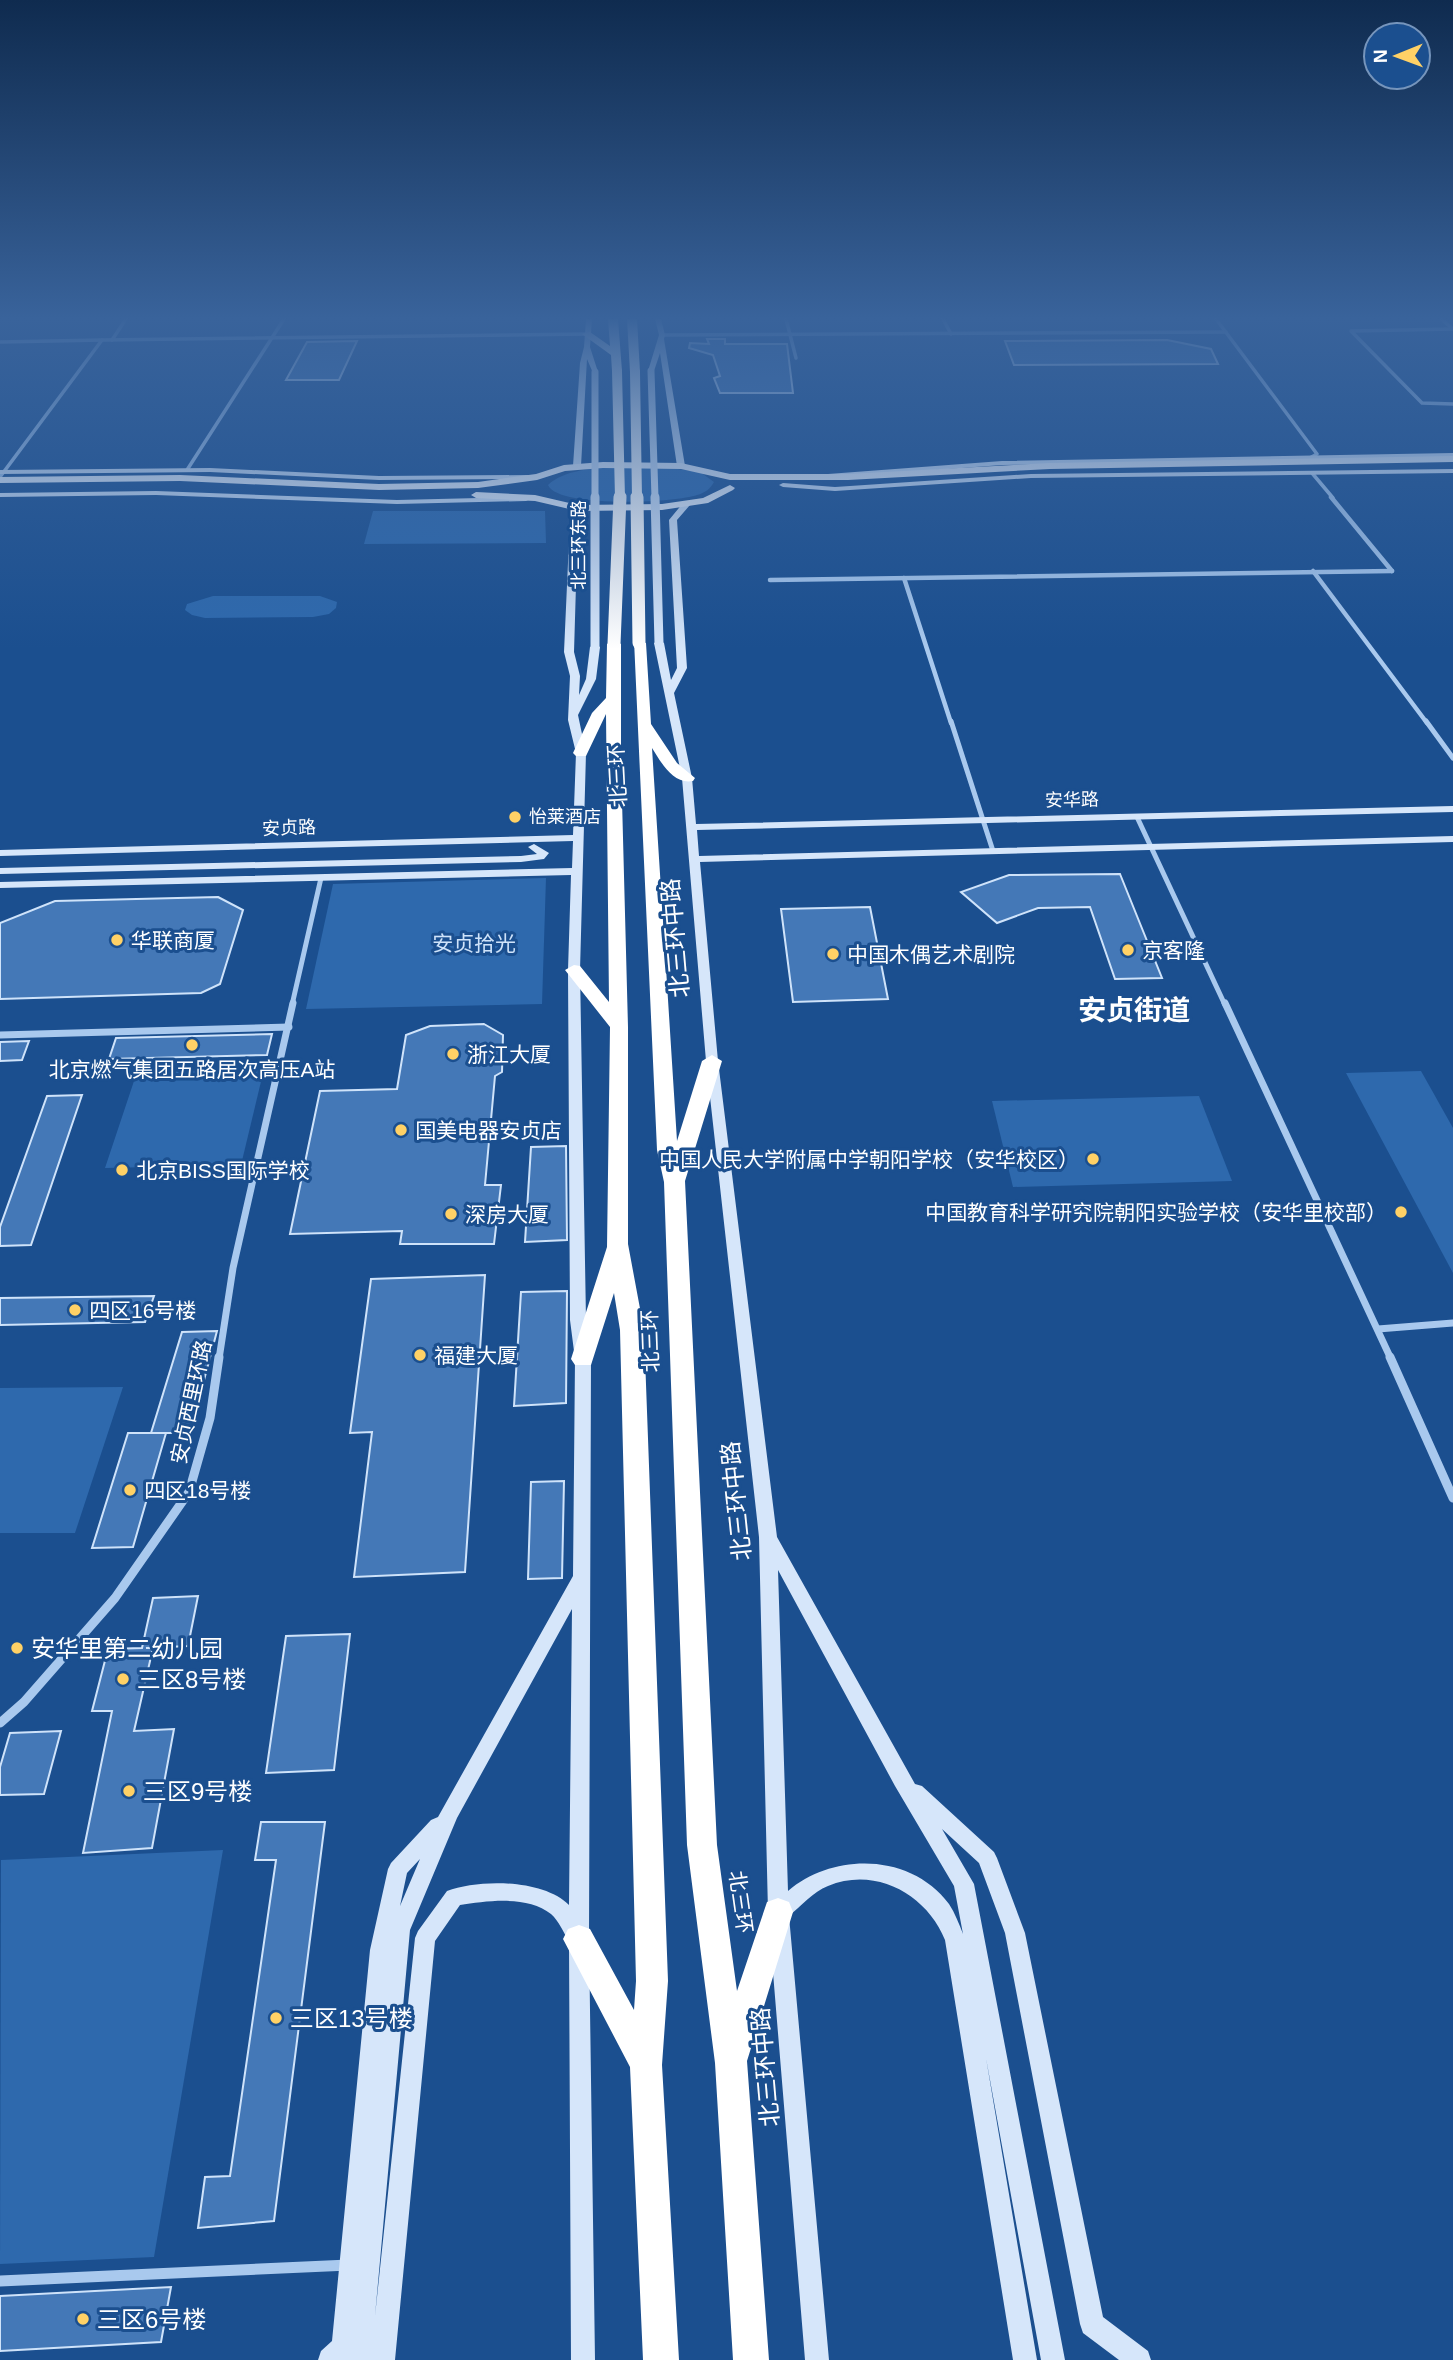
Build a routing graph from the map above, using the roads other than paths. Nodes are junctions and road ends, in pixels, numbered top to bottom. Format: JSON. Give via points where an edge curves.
{"nodes":[{"id":1,"x":35,"y":429,"type":"edge"},
{"id":2,"x":211,"y":429,"type":"edge"},
{"id":3,"x":580,"y":429,"type":"edge"},
{"id":4,"x":595,"y":429,"type":"edge"},
{"id":5,"x":619,"y":429,"type":"edge"},
{"id":6,"x":636,"y":429,"type":"edge"},
{"id":7,"x":653,"y":429,"type":"edge"},
{"id":8,"x":675,"y":429,"type":"edge"},
{"id":9,"x":1298,"y":429,"type":"edge"},
{"id":10,"x":1453,"y":457,"type":"edge"},
{"id":11,"x":1307,"y":465,"type":"junction"},
{"id":12,"x":577,"y":466,"type":"junction"},
{"id":13,"x":681,"y":466,"type":"junction"},
{"id":14,"x":1453,"y":468,"type":"edge"},
{"id":15,"x":187,"y":470,"type":"junction"},
{"id":16,"x":1,"y":475,"type":"edge"},
{"id":17,"x":537,"y":477,"type":"junction"},
{"id":18,"x":730,"y":477,"type":"junction"},
{"id":19,"x":730,"y":488,"type":"junction"},
{"id":20,"x":0,"y":492,"type":"edge"},
{"id":21,"x":535,"y":498,"type":"junction"},
{"id":22,"x":686,"y":505,"type":"junction"},
{"id":23,"x":578,"y":508,"type":"junction"},
{"id":24,"x":1313,"y":571,"type":"junction"},
{"id":25,"x":904,"y":578,"type":"junction"},
{"id":26,"x":771,"y":580,"type":"dead end"},
{"id":27,"x":669,"y":694,"type":"junction"},
{"id":28,"x":613,"y":700,"type":"junction"},
{"id":29,"x":573,"y":720,"type":"junction"},
{"id":30,"x":646,"y":725,"type":"junction"},
{"id":31,"x":581,"y":753,"type":"junction"},
{"id":32,"x":1453,"y":758,"type":"edge"},
{"id":33,"x":687,"y":778,"type":"junction"},
{"id":34,"x":1453,"y":809,"type":"edge"},
{"id":35,"x":1137,"y":817,"type":"junction"},
{"id":36,"x":984,"y":820,"type":"junction"},
{"id":37,"x":692,"y":827,"type":"junction"},
{"id":38,"x":1453,"y":839,"type":"edge"},
{"id":39,"x":578,"y":842,"type":"junction"},
{"id":40,"x":534,"y":847,"type":"junction"},
{"id":41,"x":1150,"y":847,"type":"junction"},
{"id":42,"x":168,"y":849,"type":"junction"},
{"id":43,"x":993,"y":851,"type":"junction"},
{"id":44,"x":0,"y":853,"type":"edge"},
{"id":45,"x":148,"y":857,"type":"junction"},
{"id":46,"x":694,"y":859,"type":"junction"},
{"id":47,"x":502,"y":860,"type":"junction"},
{"id":48,"x":0,"y":862,"type":"edge"},
{"id":49,"x":166,"y":867,"type":"junction"},
{"id":50,"x":0,"y":871,"type":"edge"},
{"id":51,"x":578,"y":871,"type":"junction"},
{"id":52,"x":449,"y":874,"type":"junction"},
{"id":53,"x":321,"y":878,"type":"junction"},
{"id":54,"x":202,"y":881,"type":"junction"},
{"id":55,"x":0,"y":885,"type":"edge"},
{"id":56,"x":575,"y":970,"type":"junction"},
{"id":57,"x":289,"y":1027,"type":"junction"},
{"id":58,"x":619,"y":1027,"type":"junction"},
{"id":59,"x":0,"y":1035,"type":"edge"},
{"id":60,"x":712,"y":1061,"type":"junction"},
{"id":61,"x":675,"y":1182,"type":"junction"},
{"id":62,"x":617,"y":1244,"type":"junction"},
{"id":63,"x":1453,"y":1324,"type":"edge"},
{"id":64,"x":1378,"y":1329,"type":"junction"},
{"id":65,"x":583,"y":1359,"type":"junction"},
{"id":66,"x":1453,"y":1498,"type":"edge"},
{"id":67,"x":768,"y":1537,"type":"junction"},
{"id":68,"x":583,"y":1575,"type":"junction"},
{"id":69,"x":0,"y":1723,"type":"edge"},
{"id":70,"x":902,"y":1780,"type":"junction"},
{"id":71,"x":449,"y":1815,"type":"junction"},
{"id":72,"x":778,"y":1912,"type":"junction"},
{"id":73,"x":579,"y":1939,"type":"junction"},
{"id":74,"x":731,"y":2063,"type":"junction"},
{"id":75,"x":646,"y":2066,"type":"junction"},
{"id":76,"x":351,"y":2265,"type":"junction"},
{"id":77,"x":0,"y":2281,"type":"edge"},
{"id":78,"x":330,"y":2360,"type":"edge"},
{"id":79,"x":359,"y":2360,"type":"edge"},
{"id":80,"x":383,"y":2360,"type":"edge"},
{"id":81,"x":583,"y":2360,"type":"edge"},
{"id":82,"x":661,"y":2360,"type":"edge"},
{"id":83,"x":751,"y":2360,"type":"edge"},
{"id":84,"x":817,"y":2360,"type":"edge"},
{"id":85,"x":1026,"y":2360,"type":"edge"},
{"id":86,"x":1053,"y":2360,"type":"edge"},
{"id":87,"x":1139,"y":2360,"type":"edge"}],
"edges":[{"from":1,"to":16,"type":"street"},
{"from":2,"to":15,"type":"street"},
{"from":3,"to":12,"type":"street"},
{"from":4,"to":29,"type":"street","name":"北三环东路","bridge":true,"via":[[595,647],[591,679]]},
{"from":5,"to":28,"type":"highway","name":"北三环","bridge":true},
{"from":6,"to":30,"type":"highway","name":"北三环","bridge":true,"via":[[639,643]]},
{"from":7,"to":27,"type":"street","name":"北三环中路","bridge":true,"via":[[659,643]]},
{"from":8,"to":13,"type":"street"},
{"from":9,"to":11,"type":"street","via":[[1317,454]]},
{"from":10,"to":11,"type":"main road"},
{"from":11,"to":14,"type":"main road"},
{"from":11,"to":18,"type":"main road","via":[[1050,466],[809,478]]},
{"from":11,"to":19,"type":"main road"},
{"from":11,"to":24,"type":"street","via":[[1392,571]]},
{"from":12,"to":13,"type":"main road"},
{"from":12,"to":17,"type":"main road"},
{"from":13,"to":18,"type":"main road"},
{"from":15,"to":16,"type":"street"},
{"from":15,"to":17,"type":"street","via":[[379,478]]},
{"from":16,"to":17,"type":"main road","via":[[379,486]]},
{"from":18,"to":19,"type":"main road"},
{"from":19,"to":22,"type":"main road","via":[[720,496]]},
{"from":20,"to":21,"type":"main road","via":[[185,486]]},
{"from":20,"to":21,"type":"street","via":[[397,502]]},
{"from":21,"to":23,"type":"main road"},
{"from":22,"to":23,"type":"main road"},
{"from":22,"to":27,"type":"street","via":[[673,520],[682,668]]},
{"from":23,"to":29,"type":"street","via":[[569,652],[575,676]]},
{"from":24,"to":25,"type":"street"},
{"from":24,"to":32,"type":"street"},
{"from":25,"to":26,"type":"street"},
{"from":25,"to":36,"type":"street"},
{"from":27,"to":33,"type":"street","name":"北三环中路"},
{"from":28,"to":31,"type":"highway","via":[[599,713]]},
{"from":28,"to":58,"type":"highway","name":"北三环"},
{"from":29,"to":31,"type":"street"},
{"from":30,"to":33,"type":"highway","via":[[671,766]]},
{"from":30,"to":61,"type":"highway","name":"北三环","via":[[667,1150]]},
{"from":31,"to":39,"type":"street"},
{"from":33,"to":37,"type":"street","name":"北三环中路"},
{"from":34,"to":35,"type":"street","name":"安华路"},
{"from":35,"to":36,"type":"street","name":"安华路"},
{"from":35,"to":41,"type":"street"},
{"from":36,"to":37,"type":"street","name":"安华路"},
{"from":36,"to":43,"type":"street"},
{"from":37,"to":46,"type":"street","name":"北三环中路"},
{"from":38,"to":41,"type":"street"},
{"from":39,"to":40,"type":"street","name":"安贞路"},
{"from":39,"to":42,"type":"street","name":"安贞路"},
{"from":39,"to":51,"type":"street"},
{"from":40,"to":45,"type":"street","name":"安贞路"},
{"from":40,"to":47,"type":"street","name":"安贞路","via":[[543,853],[540,857]]},
{"from":41,"to":43,"type":"street"},
{"from":41,"to":64,"type":"street"},
{"from":42,"to":44,"type":"street","name":"安贞路"},
{"from":42,"to":45,"type":"street"},
{"from":43,"to":46,"type":"street"},
{"from":45,"to":48,"type":"street","name":"安贞路"},
{"from":46,"to":60,"type":"street","name":"北三环中路"},
{"from":47,"to":49,"type":"street","name":"安贞路"},
{"from":47,"to":52,"type":"street"},
{"from":49,"to":50,"type":"street","name":"安贞路"},
{"from":49,"to":54,"type":"street"},
{"from":51,"to":52,"type":"street"},
{"from":51,"to":56,"type":"street"},
{"from":52,"to":53,"type":"street"},
{"from":53,"to":54,"type":"street"},
{"from":53,"to":57,"type":"street","name":"安贞西里环路"},
{"from":54,"to":55,"type":"street"},
{"from":56,"to":58,"type":"highway"},
{"from":56,"to":65,"type":"street","via":[[578,1320]]},
{"from":57,"to":59,"type":"street"},
{"from":57,"to":69,"type":"street","name":"安贞西里环路","via":[[233,1268],[210,1418],[189,1492],[115,1598]]},
{"from":58,"to":62,"type":"highway","name":"北三环"},
{"from":60,"to":61,"type":"highway"},
{"from":60,"to":67,"type":"street","name":"北三环中路"},
{"from":61,"to":74,"type":"highway","name":"北三环","via":[[702,1845]]},
{"from":62,"to":65,"type":"highway"},
{"from":62,"to":75,"type":"highway","name":"北三环","via":[[632,1330],[652,1981]]},
{"from":63,"to":64,"type":"street"},
{"from":64,"to":66,"type":"street"},
{"from":65,"to":68,"type":"street"},
{"from":67,"to":70,"type":"street"},
{"from":67,"to":72,"type":"street","name":"北三环中路"},
{"from":68,"to":71,"type":"street"},
{"from":68,"to":73,"type":"street"},
{"from":70,"to":86,"type":"street","via":[[964,1884]]},
{"from":70,"to":87,"type":"street","via":[[987,1858],[1016,1933],[1092,2324]]},
{"from":71,"to":76,"type":"street","via":[[398,1869],[380,1950]]},
{"from":71,"to":79,"type":"street","via":[[400,1930]]},
{"from":72,"to":74,"type":"highway"},
{"from":72,"to":84,"type":"street","name":"北三环中路"},
{"from":72,"to":85,"type":"street","via":[[822,1879],[860,1872],[889,1875],[915,1887],[941,1909],[955,1940]]},
{"from":73,"to":75,"type":"highway"},
{"from":73,"to":80,"type":"street","via":[[558,1907],[525,1895],[492,1891],[454,1897],[425,1938]]},
{"from":73,"to":81,"type":"street"},
{"from":74,"to":83,"type":"highway","name":"北三环"},
{"from":75,"to":82,"type":"highway","name":"北三环"},
{"from":76,"to":77,"type":"street"},
{"from":76,"to":78,"type":"street","via":[[344,2347]]}]}
